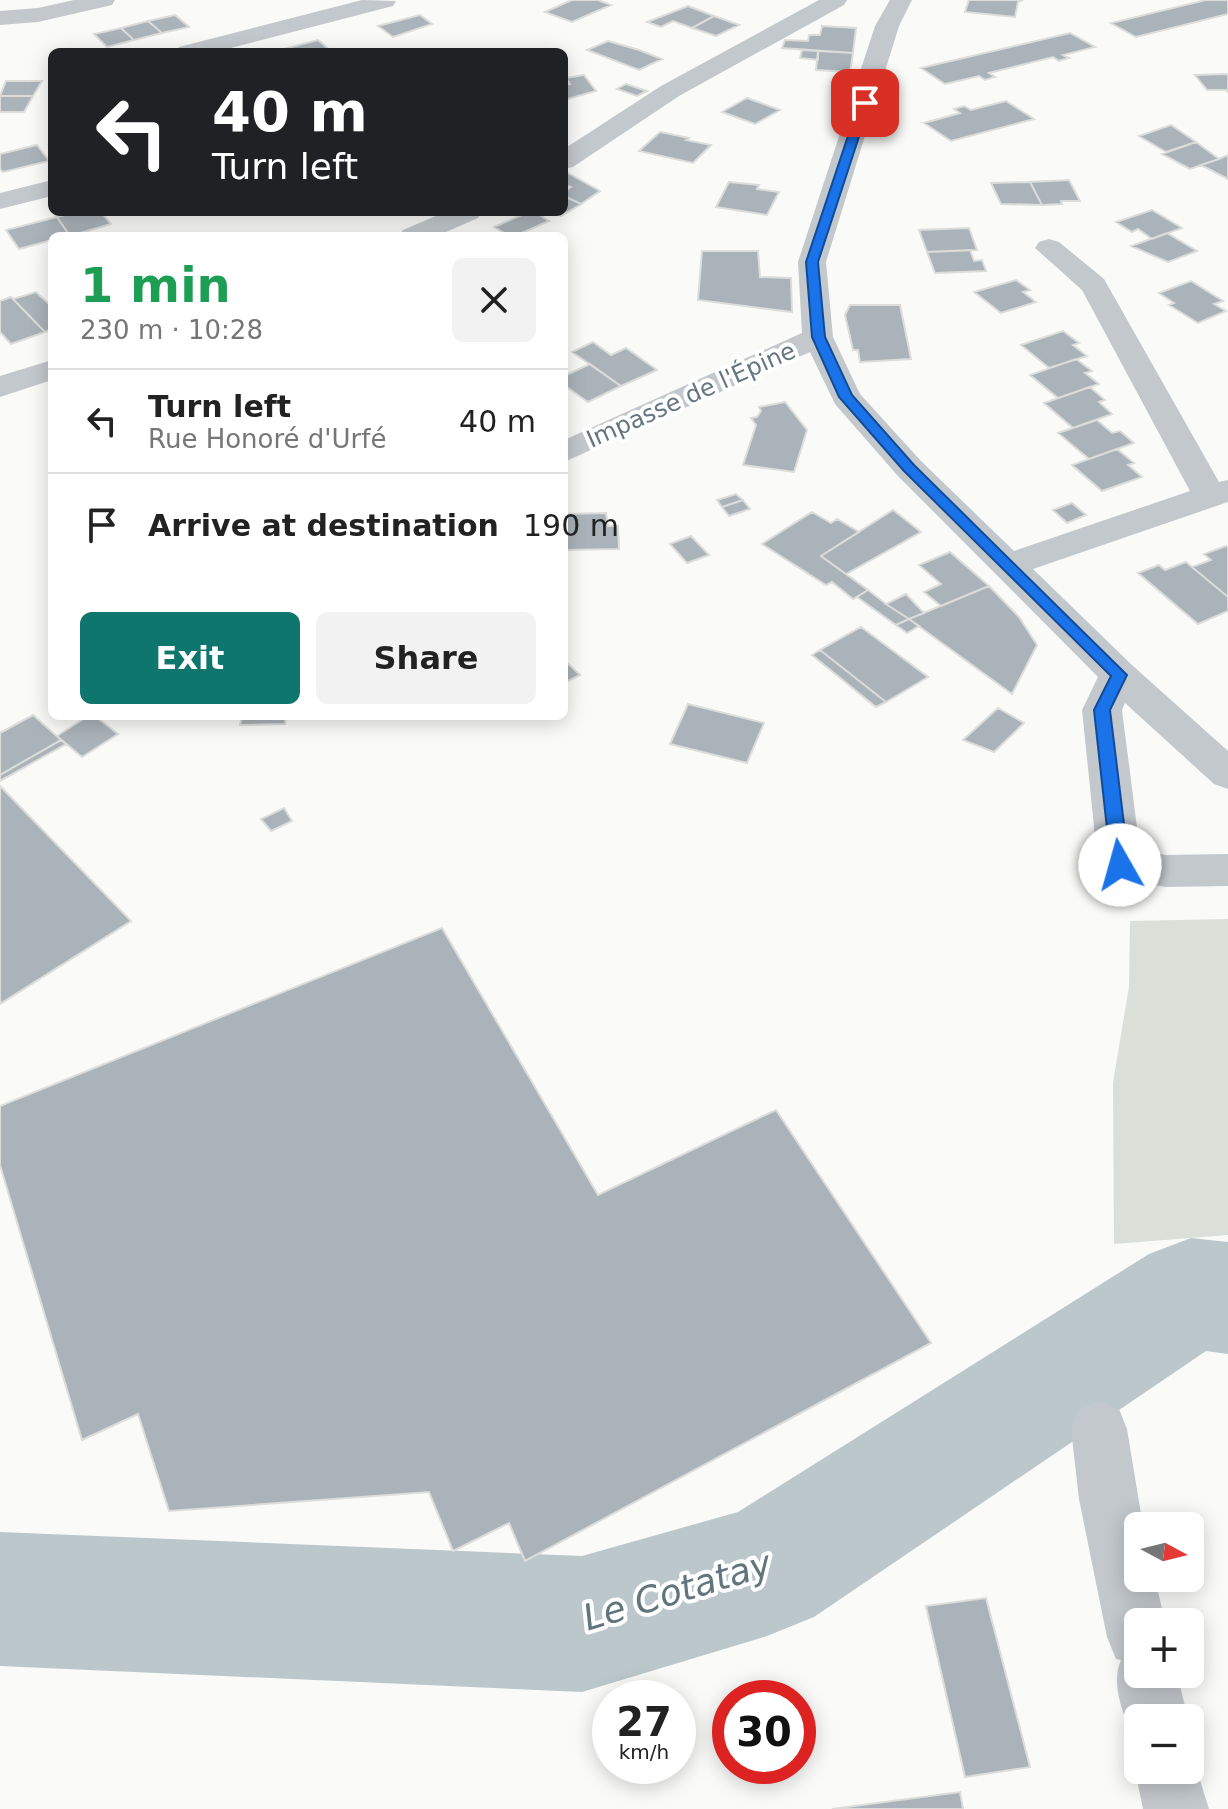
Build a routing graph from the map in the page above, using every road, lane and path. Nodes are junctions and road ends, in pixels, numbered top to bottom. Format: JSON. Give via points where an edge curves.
{"nodes":[{"id":1,"x":104,"y":0,"type":"edge"},
{"id":2,"x":836,"y":0,"type":"edge"},
{"id":3,"x":901,"y":0,"type":"edge"},
{"id":4,"x":385,"y":1,"type":"edge"},
{"id":5,"x":0,"y":18,"type":"edge"},
{"id":6,"x":203,"y":48,"type":"edge"},
{"id":7,"x":568,"y":125,"type":"edge"},
{"id":8,"x":607,"y":130,"type":"junction"},
{"id":9,"x":568,"y":158,"type":"edge"},
{"id":10,"x":48,"y":189,"type":"edge"},
{"id":11,"x":0,"y":201,"type":"edge"},
{"id":12,"x":459,"y":216,"type":"edge"},
{"id":13,"x":422,"y":232,"type":"edge"},
{"id":14,"x":1049,"y":248,"type":"dead end"},
{"id":15,"x":818,"y":337,"type":"junction"},
{"id":16,"x":48,"y":370,"type":"edge"},
{"id":17,"x":0,"y":387,"type":"edge"},
{"id":18,"x":568,"y":450,"type":"edge"},
{"id":19,"x":1219,"y":493,"type":"edge"},
{"id":20,"x":1007,"y":566,"type":"junction"},
{"id":21,"x":1119,"y":675,"type":"junction"},
{"id":22,"x":1228,"y":774,"type":"edge"},
{"id":23,"x":1228,"y":870,"type":"edge"},
{"id":24,"x":1099,"y":1429,"type":"dead end"},
{"id":25,"x":1132,"y":1608,"type":"edge"},
{"id":26,"x":1170,"y":1784,"type":"edge"},
{"id":27,"x":1176,"y":1809,"type":"edge"}],
"edges":[{"from":1,"to":5,"type":"street"},
{"from":2,"to":8,"type":"street"},
{"from":3,"to":15,"type":"street","via":[[887,26],[812,262]]},
{"from":4,"to":6,"type":"street"},
{"from":7,"to":8,"type":"street"},
{"from":8,"to":9,"type":"street"},
{"from":10,"to":11,"type":"street"},
{"from":12,"to":13,"type":"street"},
{"from":14,"to":19,"type":"street","via":[[1094,285]]},
{"from":15,"to":18,"type":"street","name":"Impasse de l'Épine"},
{"from":15,"to":20,"type":"street","via":[[846,397]]},
{"from":16,"to":17,"type":"street"},
{"from":19,"to":20,"type":"street"},
{"from":20,"to":21,"type":"street"},
{"from":21,"to":22,"type":"street"},
{"from":21,"to":23,"type":"street","via":[[1102,710],[1120,865]]},
{"from":24,"to":25,"type":"street"},
{"from":26,"to":27,"type":"street"}]}
